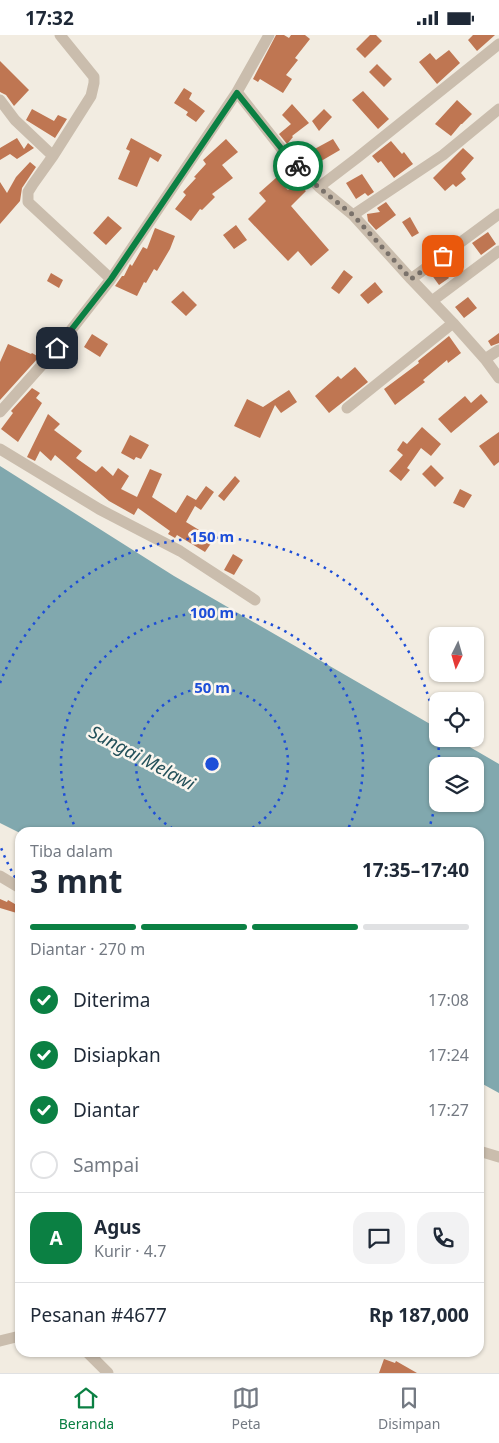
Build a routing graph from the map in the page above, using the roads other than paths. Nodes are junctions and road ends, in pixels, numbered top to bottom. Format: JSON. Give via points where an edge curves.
{"nodes":[{"id":1,"x":60,"y":35,"type":"edge"},
{"id":2,"x":269,"y":35,"type":"edge"},
{"id":3,"x":499,"y":44,"type":"edge"},
{"id":4,"x":237,"y":93,"type":"junction"},
{"id":5,"x":0,"y":100,"type":"edge"},
{"id":6,"x":499,"y":109,"type":"edge"},
{"id":7,"x":53,"y":156,"type":"junction"},
{"id":8,"x":318,"y":187,"type":"junction"},
{"id":9,"x":499,"y":214,"type":"edge"},
{"id":10,"x":353,"y":215,"type":"junction"},
{"id":11,"x":499,"y":251,"type":"edge"},
{"id":12,"x":111,"y":279,"type":"junction"},
{"id":13,"x":411,"y":279,"type":"junction"},
{"id":14,"x":432,"y":301,"type":"junction"},
{"id":15,"x":453,"y":323,"type":"junction"},
{"id":16,"x":499,"y":350,"type":"edge"},
{"id":17,"x":485,"y":359,"type":"junction"},
{"id":18,"x":499,"y":378,"type":"edge"},
{"id":19,"x":347,"y":408,"type":"dead end"},
{"id":20,"x":0,"y":412,"type":"edge"},
{"id":21,"x":0,"y":449,"type":"edge"},
{"id":22,"x":255,"y":600,"type":"dead end"},
{"id":23,"x":0,"y":876,"type":"edge"},
{"id":24,"x":15,"y":885,"type":"edge"},
{"id":25,"x":484,"y":1152,"type":"edge"},
{"id":26,"x":499,"y":1157,"type":"edge"},
{"id":27,"x":15,"y":1337,"type":"edge"},
{"id":28,"x":0,"y":1341,"type":"edge"},
{"id":29,"x":92,"y":1357,"type":"edge"},
{"id":30,"x":108,"y":1373,"type":"edge"}],
"edges":[{"from":1,"to":7,"type":"street","via":[[94,77],[94,83],[91,96]]},
{"from":2,"to":4,"type":"street"},
{"from":3,"to":8,"type":"street"},
{"from":4,"to":8,"type":"street","via":[[281,148]]},
{"from":4,"to":12,"type":"street"},
{"from":5,"to":7,"type":"street","via":[[14,120]]},
{"from":6,"to":10,"type":"street","via":[[443,155]]},
{"from":7,"to":12,"type":"street","via":[[28,192],[28,202]]},
{"from":8,"to":10,"type":"street"},
{"from":9,"to":13,"type":"street"},
{"from":10,"to":13,"type":"street"},
{"from":11,"to":14,"type":"street"},
{"from":12,"to":20,"type":"street","via":[[57,348]]},
{"from":13,"to":14,"type":"street"},
{"from":14,"to":15,"type":"street"},
{"from":15,"to":17,"type":"street"},
{"from":15,"to":19,"type":"street"},
{"from":16,"to":17,"type":"street"},
{"from":17,"to":18,"type":"street"},
{"from":21,"to":22,"type":"street","via":[[99,509],[180,551]]},
{"from":23,"to":24,"type":"street"},
{"from":25,"to":26,"type":"street"},
{"from":27,"to":28,"type":"street"},
{"from":29,"to":30,"type":"street"}]}
